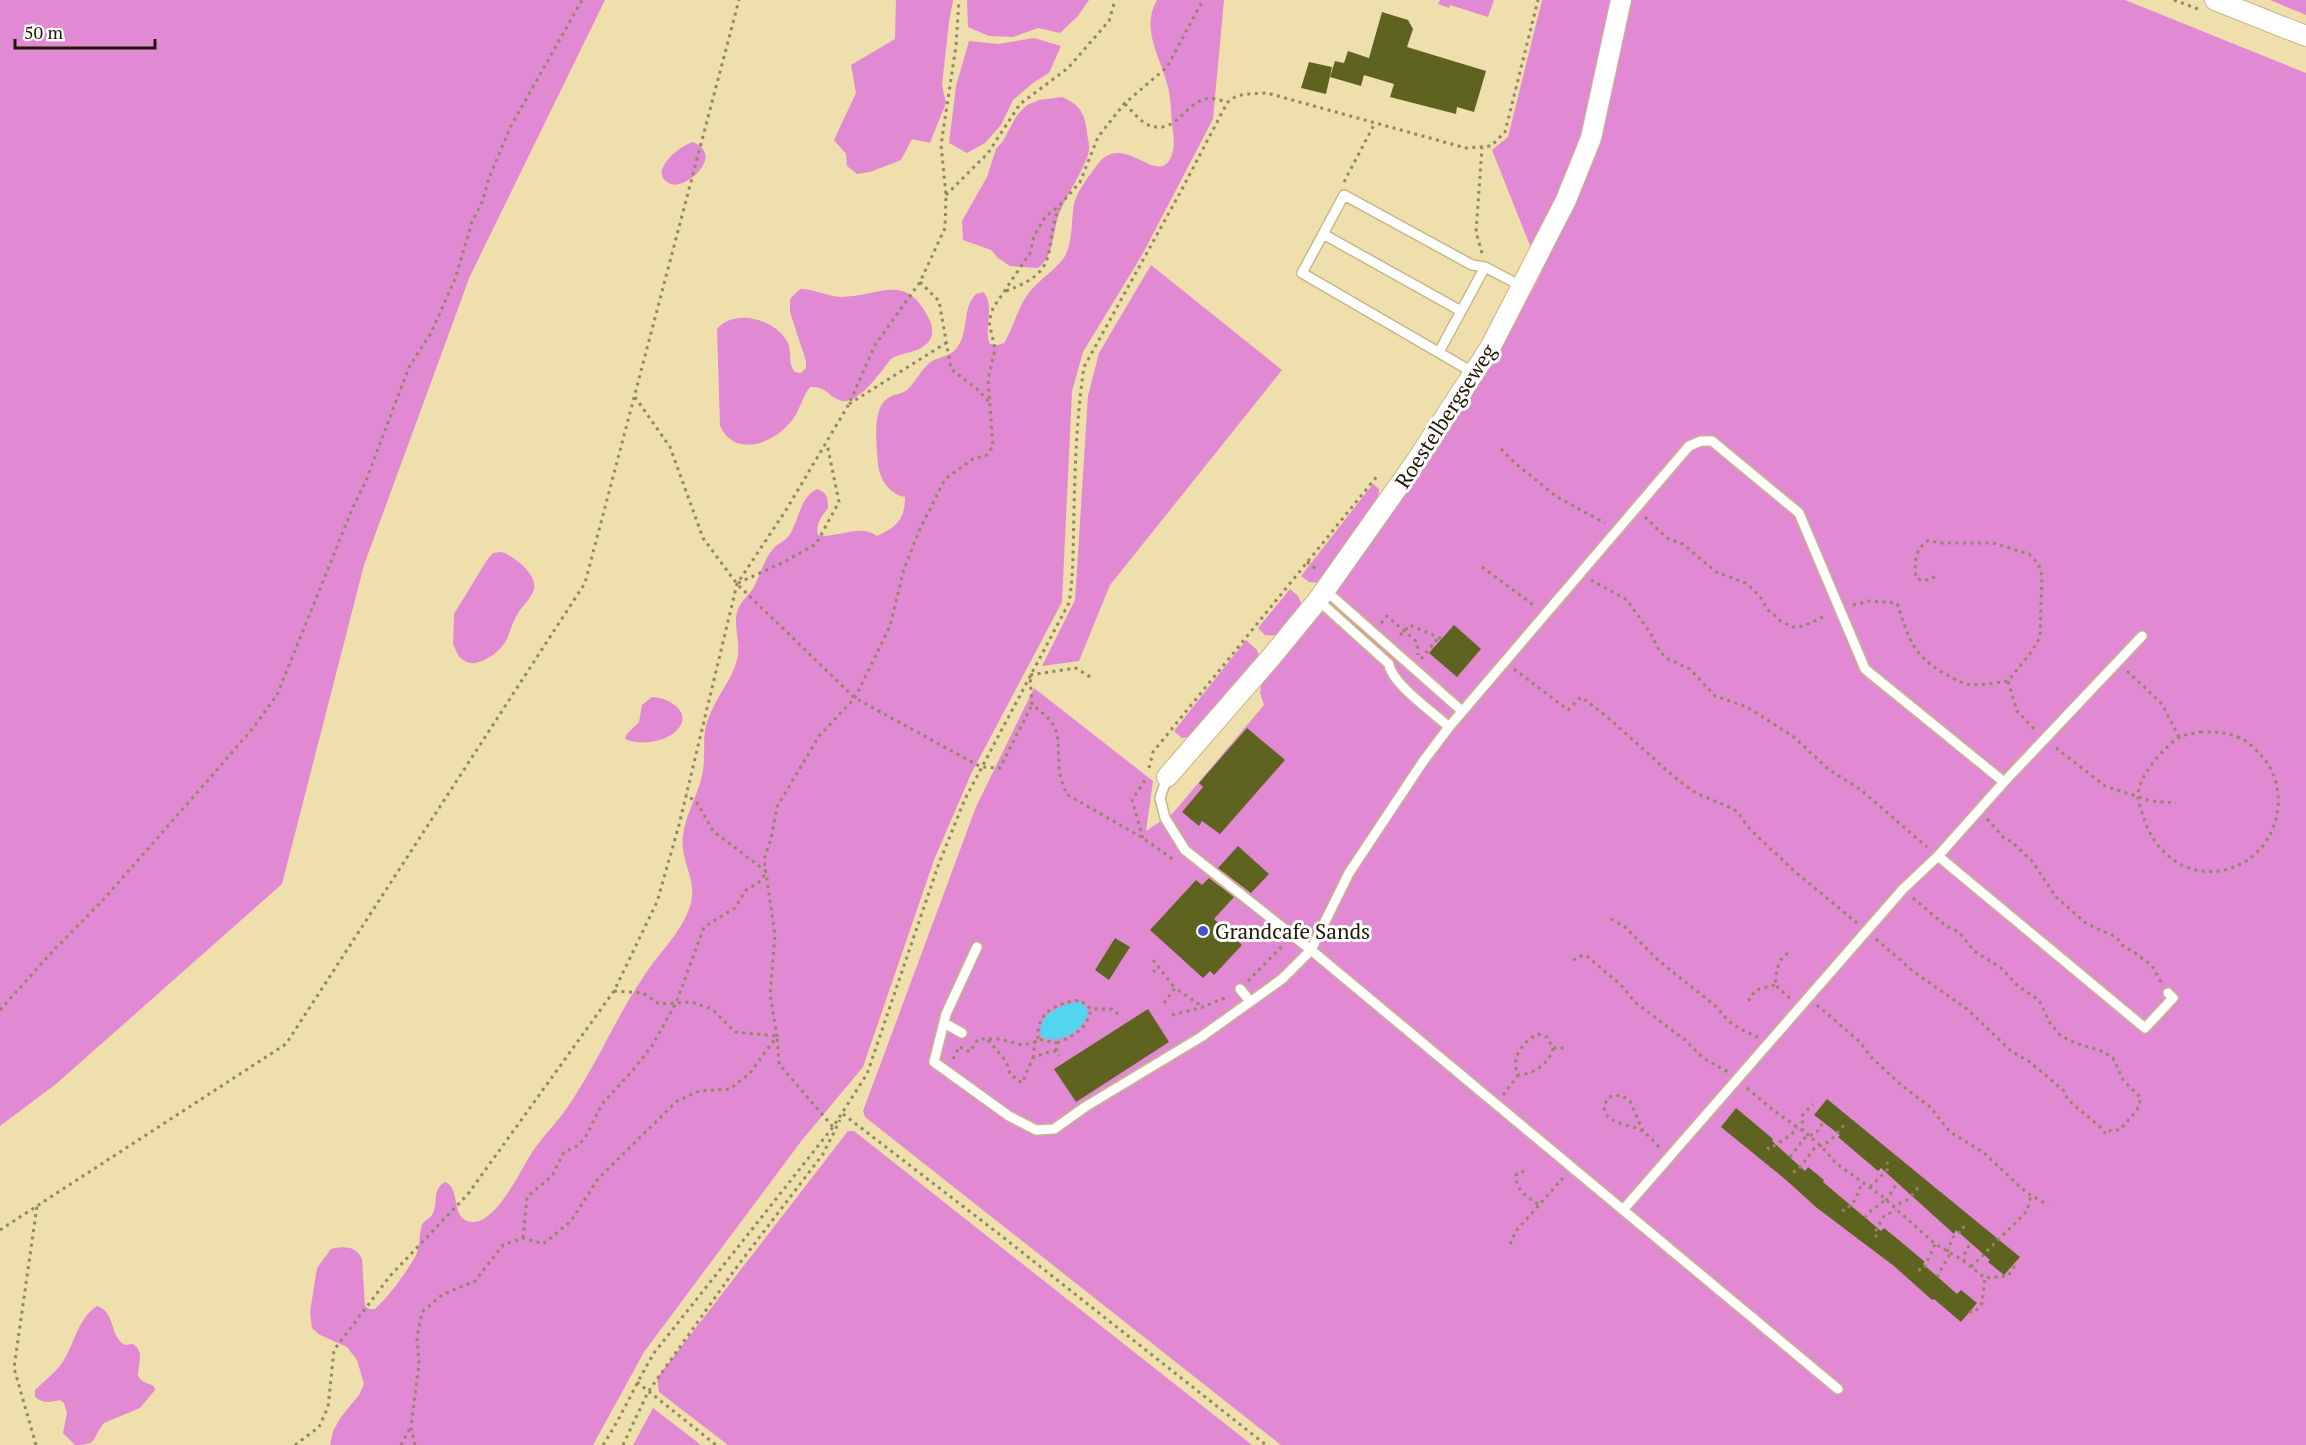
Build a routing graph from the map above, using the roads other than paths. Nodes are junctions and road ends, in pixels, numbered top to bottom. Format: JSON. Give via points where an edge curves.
{"nodes":[{"id":1,"x":1621,"y":0,"type":"edge"},
{"id":2,"x":2215,"y":0,"type":"edge"},
{"id":3,"x":2306,"y":36,"type":"edge"},
{"id":4,"x":1323,"y":234,"type":"junction"},
{"id":5,"x":1485,"y":267,"type":"junction"},
{"id":6,"x":1523,"y":287,"type":"junction"},
{"id":7,"x":1461,"y":311,"type":"junction"},
{"id":8,"x":1439,"y":352,"type":"junction"},
{"id":9,"x":1474,"y":373,"type":"junction"},
{"id":10,"x":1321,"y":595,"type":"junction"},
{"id":11,"x":2142,"y":636,"type":"dead end"},
{"id":12,"x":1462,"y":711,"type":"junction"},
{"id":13,"x":1449,"y":727,"type":"junction"},
{"id":14,"x":1167,"y":777,"type":"joint"},
{"id":15,"x":2004,"y":782,"type":"junction"},
{"id":16,"x":1938,"y":856,"type":"junction"},
{"id":17,"x":977,"y":947,"type":"dead end"},
{"id":18,"x":1311,"y":950,"type":"junction"},
{"id":19,"x":1240,"y":989,"type":"dead end"},
{"id":20,"x":2168,"y":993,"type":"road end"},
{"id":21,"x":1250,"y":1001,"type":"junction"},
{"id":22,"x":944,"y":1023,"type":"junction"},
{"id":23,"x":962,"y":1033,"type":"dead end"},
{"id":24,"x":1623,"y":1210,"type":"junction"},
{"id":25,"x":1838,"y":1389,"type":"dead end"}],
"edges":[{"from":1,"to":6,"type":"street","name":"Roestelbergseweg","via":[[1591,138]]},
{"from":2,"to":3,"type":"street"},
{"from":4,"to":5,"type":"lane","via":[[1344,195],[1472,266]]},
{"from":4,"to":7,"type":"lane"},
{"from":4,"to":8,"type":"lane","via":[[1302,273]]},
{"from":5,"to":6,"type":"lane"},
{"from":5,"to":7,"type":"lane"},
{"from":6,"to":9,"type":"street","name":"Roestelbergseweg"},
{"from":7,"to":8,"type":"lane"},
{"from":8,"to":9,"type":"lane"},
{"from":9,"to":10,"type":"street","name":"Roestelbergseweg"},
{"from":10,"to":12,"type":"lane"},
{"from":10,"to":13,"type":"lane","via":[[1389,664],[1389,671],[1398,681]]},
{"from":10,"to":14,"type":"street","name":"Roestelbergseweg"},
{"from":11,"to":15,"type":"lane"},
{"from":12,"to":13,"type":"lane"},
{"from":12,"to":15,"type":"lane","via":[[1689,446],[1712,441],[1799,513],[1864,669]]},
{"from":13,"to":18,"type":"lane","via":[[1349,873]]},
{"from":14,"to":18,"type":"lane","via":[[1160,798],[1165,818],[1185,849]]},
{"from":15,"to":16,"type":"lane"},
{"from":16,"to":20,"type":"lane","via":[[2145,1028],[2173,998]]},
{"from":16,"to":24,"type":"lane","via":[[1903,889]]},
{"from":17,"to":22,"type":"lane"},
{"from":18,"to":21,"type":"lane","via":[[1282,979]]},
{"from":18,"to":24,"type":"lane"},
{"from":19,"to":21,"type":"lane"},
{"from":21,"to":22,"type":"lane","via":[[1202,1036],[1054,1129],[1036,1130],[1009,1116],[934,1062]]},
{"from":22,"to":23,"type":"lane"},
{"from":24,"to":25,"type":"lane"}]}
